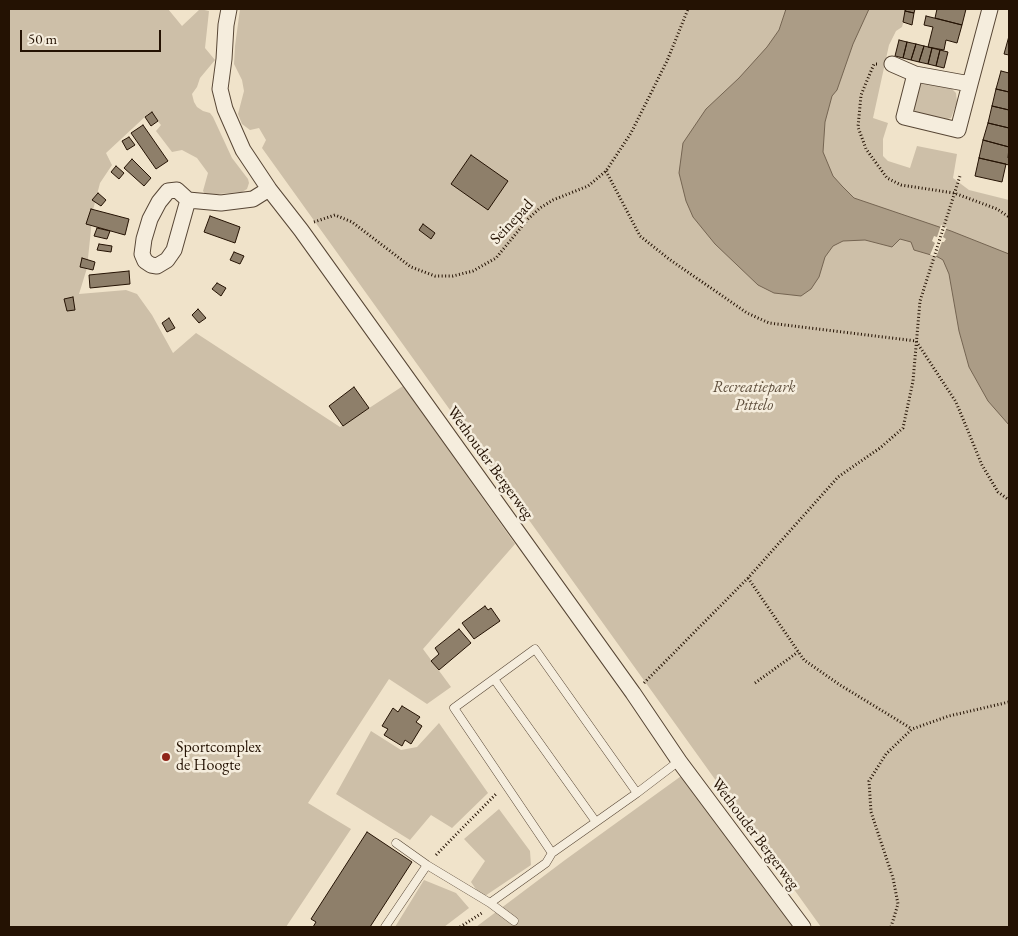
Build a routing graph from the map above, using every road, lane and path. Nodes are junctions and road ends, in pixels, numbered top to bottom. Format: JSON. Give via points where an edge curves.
{"nodes":[{"id":1,"x":229,"y":9,"type":"edge"},
{"id":2,"x":688,"y":9,"type":"edge"},
{"id":3,"x":990,"y":9,"type":"edge"},
{"id":4,"x":892,"y":64,"type":"joint"},
{"id":5,"x":915,"y":74,"type":"junction"},
{"id":6,"x":970,"y":84,"type":"junction"},
{"id":7,"x":606,"y":171,"type":"junction"},
{"id":8,"x":960,"y":176,"type":"dead end"},
{"id":9,"x":269,"y":189,"type":"junction"},
{"id":10,"x":954,"y":193,"type":"junction"},
{"id":11,"x":188,"y":200,"type":"junction"},
{"id":12,"x":1009,"y":217,"type":"edge"},
{"id":13,"x":301,"y":230,"type":"junction"},
{"id":14,"x":916,"y":341,"type":"junction"},
{"id":15,"x":1009,"y":500,"type":"edge"},
{"id":16,"x":748,"y":578,"type":"junction"},
{"id":17,"x":798,"y":652,"type":"junction"},
{"id":18,"x":494,"y":679,"type":"junction"},
{"id":19,"x":754,"y":683,"type":"dead end"},
{"id":20,"x":633,"y":693,"type":"junction"},
{"id":21,"x":1009,"y":702,"type":"edge"},
{"id":22,"x":912,"y":729,"type":"junction"},
{"id":23,"x":679,"y":761,"type":"junction"},
{"id":24,"x":506,"y":784,"type":"junction"},
{"id":25,"x":637,"y":792,"type":"junction"},
{"id":26,"x":596,"y":822,"type":"junction"},
{"id":27,"x":396,"y":843,"type":"dead end"},
{"id":28,"x":552,"y":853,"type":"junction"},
{"id":29,"x":427,"y":865,"type":"junction"},
{"id":30,"x":490,"y":903,"type":"junction"},
{"id":31,"x":514,"y":920,"type":"dead end"},
{"id":32,"x":384,"y":927,"type":"edge"},
{"id":33,"x":460,"y":927,"type":"edge"},
{"id":34,"x":803,"y":927,"type":"edge"},
{"id":35,"x":891,"y":927,"type":"edge"}],
"edges":[{"from":1,"to":9,"type":"street","name":"Wethouder Bergerweg","via":[[220,89],[239,142]]},
{"from":2,"to":7,"type":"path","name":"Seinepad","via":[[667,61],[631,133]]},
{"from":3,"to":6,"type":"street"},
{"from":4,"to":5,"type":"street"},
{"from":4,"to":10,"type":"path","via":[[874,64],[861,95],[858,127],[866,149],[887,178],[901,185]]},
{"from":5,"to":6,"type":"street"},
{"from":5,"to":6,"type":"street","via":[[904,117],[958,130]]},
{"from":7,"to":13,"type":"path","name":"Seinepad","via":[[588,186],[540,208],[496,258],[473,271],[453,276],[435,276],[411,267],[352,222],[335,214]]},
{"from":7,"to":14,"type":"path","via":[[640,236],[747,313],[769,324]]},
{"from":8,"to":10,"type":"path"},
{"from":9,"to":11,"type":"street","via":[[253,199],[234,202]]},
{"from":9,"to":13,"type":"street","name":"Wethouder Bergerweg"},
{"from":10,"to":12,"type":"path","via":[[997,208]]},
{"from":10,"to":14,"type":"path","via":[[920,301]]},
{"from":11,"to":11,"type":"street","via":[[177,190],[168,191],[159,202],[144,239],[144,261],[157,266],[167,260],[174,250]]},
{"from":13,"to":20,"type":"street","name":"Wethouder Bergerweg"},
{"from":14,"to":15,"type":"path","via":[[956,402],[982,464],[998,492]]},
{"from":14,"to":16,"type":"path","via":[[913,381],[903,428],[838,477]]},
{"from":16,"to":17,"type":"path"},
{"from":16,"to":20,"type":"path"},
{"from":17,"to":19,"type":"path"},
{"from":17,"to":22,"type":"path","via":[[804,660],[840,685]]},
{"from":18,"to":24,"type":"lane","via":[[454,708]]},
{"from":18,"to":25,"type":"lane","via":[[536,649]]},
{"from":18,"to":26,"type":"lane"},
{"from":20,"to":23,"type":"street","name":"Wethouder Bergerweg"},
{"from":21,"to":22,"type":"path","via":[[949,716]]},
{"from":22,"to":35,"type":"path","via":[[886,754],[869,781],[871,812],[893,878],[898,904]]},
{"from":23,"to":25,"type":"lane"},
{"from":23,"to":34,"type":"street","name":"Wethouder Bergerweg"},
{"from":24,"to":28,"type":"lane"},
{"from":24,"to":29,"type":"path"},
{"from":25,"to":26,"type":"lane"},
{"from":26,"to":28,"type":"lane"},
{"from":27,"to":29,"type":"lane"},
{"from":28,"to":30,"type":"lane","via":[[546,863]]},
{"from":29,"to":30,"type":"lane"},
{"from":29,"to":32,"type":"lane"},
{"from":30,"to":31,"type":"lane"},
{"from":30,"to":33,"type":"path","via":[[485,911]]}]}
